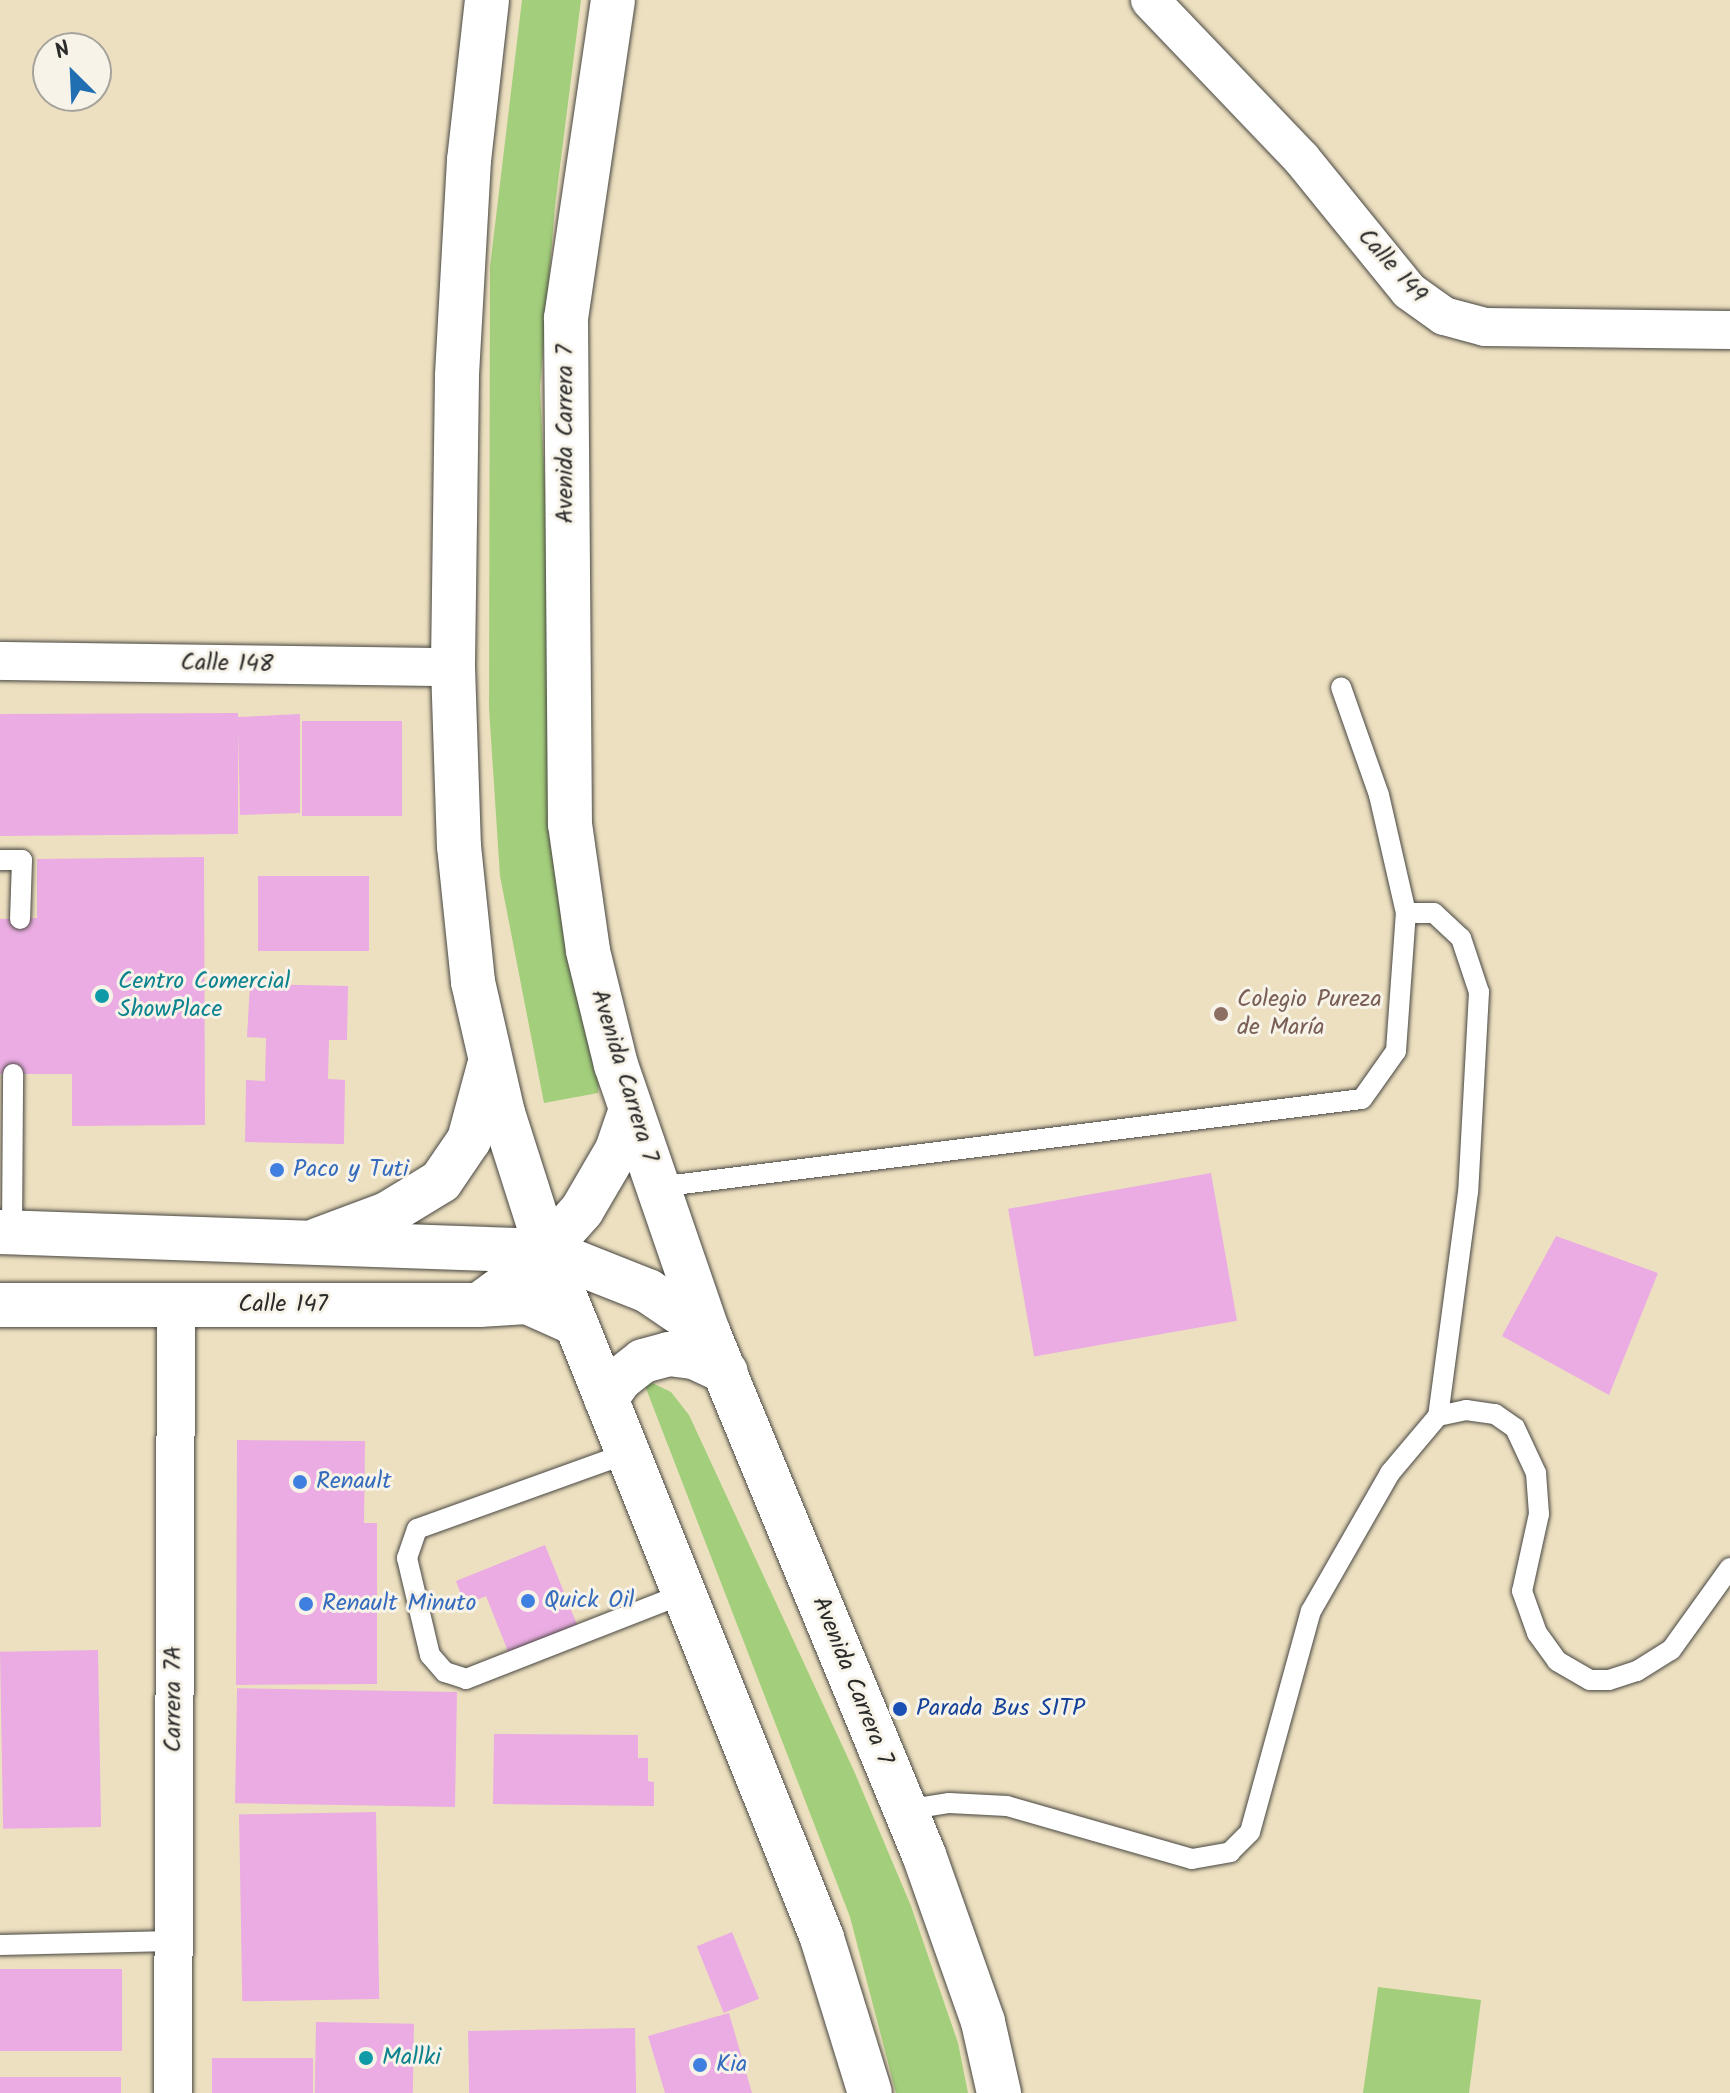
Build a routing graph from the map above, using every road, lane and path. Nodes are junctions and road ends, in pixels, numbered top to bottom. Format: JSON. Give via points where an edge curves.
{"nodes":[{"id":1,"x":487,"y":0,"type":"edge"},
{"id":2,"x":613,"y":0,"type":"edge"},
{"id":3,"x":1150,"y":0,"type":"edge"},
{"id":4,"x":1730,"y":330,"type":"edge"},
{"id":5,"x":0,"y":661,"type":"edge"},
{"id":6,"x":453,"y":667,"type":"junction"},
{"id":7,"x":1341,"y":687,"type":"dead end"},
{"id":8,"x":0,"y":860,"type":"edge"},
{"id":9,"x":1406,"y":913,"type":"junction"},
{"id":10,"x":20,"y":919,"type":"dead end"},
{"id":11,"x":490,"y":1064,"type":"junction"},
{"id":12,"x":13,"y":1074,"type":"dead end"},
{"id":13,"x":631,"y":1109,"type":"junction"},
{"id":14,"x":658,"y":1187,"type":"junction"},
{"id":15,"x":6,"y":1232,"type":"edge"},
{"id":16,"x":317,"y":1240,"type":"junction"},
{"id":17,"x":547,"y":1251,"type":"junction"},
{"id":18,"x":0,"y":1305,"type":"edge"},
{"id":19,"x":176,"y":1305,"type":"junction"},
{"id":20,"x":479,"y":1305,"type":"junction"},
{"id":21,"x":572,"y":1322,"type":"junction"},
{"id":22,"x":708,"y":1332,"type":"junction"},
{"id":23,"x":726,"y":1372,"type":"junction"},
{"id":24,"x":606,"y":1399,"type":"junction"},
{"id":25,"x":1438,"y":1416,"type":"junction"},
{"id":26,"x":628,"y":1453,"type":"junction"},
{"id":27,"x":1730,"y":1568,"type":"edge"},
{"id":28,"x":686,"y":1593,"type":"junction"},
{"id":29,"x":905,"y":1810,"type":"junction"},
{"id":30,"x":173,"y":1941,"type":"junction"},
{"id":31,"x":0,"y":1945,"type":"edge"},
{"id":32,"x":173,"y":2093,"type":"edge"},
{"id":33,"x":870,"y":2093,"type":"edge"},
{"id":34,"x":999,"y":2093,"type":"edge"}],
"edges":[{"from":1,"to":6,"type":"main road","via":[[469,160],[457,377]]},
{"from":2,"to":13,"type":"main road","name":"Avenida Carrera 7","via":[[566,318],[567,675],[570,824],[579,900],[599,1001]]},
{"from":3,"to":4,"type":"street","name":"Calle 149","via":[[1301,158],[1409,291],[1434,311],[1485,327]]},
{"from":5,"to":6,"type":"street","name":"Calle 148"},
{"from":6,"to":11,"type":"main road","via":[[465,914]]},
{"from":7,"to":9,"type":"lane","via":[[1379,795]]},
{"from":8,"to":10,"type":"lane","via":[[22,860]]},
{"from":9,"to":14,"type":"lane","via":[[1396,1051],[1362,1099]]},
{"from":9,"to":25,"type":"lane","via":[[1434,913],[1461,938],[1479,992],[1468,1192]]},
{"from":11,"to":16,"type":"main road","via":[[469,1140],[446,1176],[401,1207]]},
{"from":11,"to":17,"type":"main road"},
{"from":12,"to":15,"type":"lane"},
{"from":13,"to":14,"type":"main road","name":"Avenida Carrera 7"},
{"from":13,"to":17,"type":"main road","via":[[596,1188]]},
{"from":14,"to":22,"type":"main road","name":"Avenida Carrera 7"},
{"from":15,"to":16,"type":"main road"},
{"from":16,"to":17,"type":"main road"},
{"from":17,"to":20,"type":"main road"},
{"from":17,"to":21,"type":"main road"},
{"from":17,"to":22,"type":"main road","via":[[648,1291]]},
{"from":18,"to":19,"type":"main road","name":"Calle 147"},
{"from":19,"to":20,"type":"main road","name":"Calle 147"},
{"from":19,"to":30,"type":"street","name":"Carrera 7A"},
{"from":20,"to":21,"type":"main road","name":"Calle 147","via":[[527,1302]]},
{"from":21,"to":24,"type":"main road"},
{"from":22,"to":23,"type":"main road","name":"Avenida Carrera 7"},
{"from":23,"to":24,"type":"main road","via":[[694,1357],[669,1354],[643,1361]]},
{"from":23,"to":29,"type":"main road","name":"Avenida Carrera 7"},
{"from":24,"to":26,"type":"main road"},
{"from":25,"to":27,"type":"lane","via":[[1466,1410],[1495,1414],[1515,1428],[1536,1473],[1539,1514],[1522,1591],[1537,1633],[1557,1661],[1590,1680],[1637,1671],[1671,1650]]},
{"from":25,"to":29,"type":"lane","via":[[1390,1473],[1311,1611],[1250,1832],[1230,1852],[1192,1859],[1007,1806],[949,1803]]},
{"from":26,"to":28,"type":"main road"},
{"from":26,"to":28,"type":"lane","via":[[417,1529],[407,1558],[430,1655],[445,1672],[466,1679]]},
{"from":28,"to":33,"type":"main road","via":[[822,1938]]},
{"from":29,"to":34,"type":"main road","name":"Avenida Carrera 7","via":[[983,2022]]},
{"from":30,"to":31,"type":"lane"},
{"from":30,"to":32,"type":"street","name":"Carrera 7A"}]}
